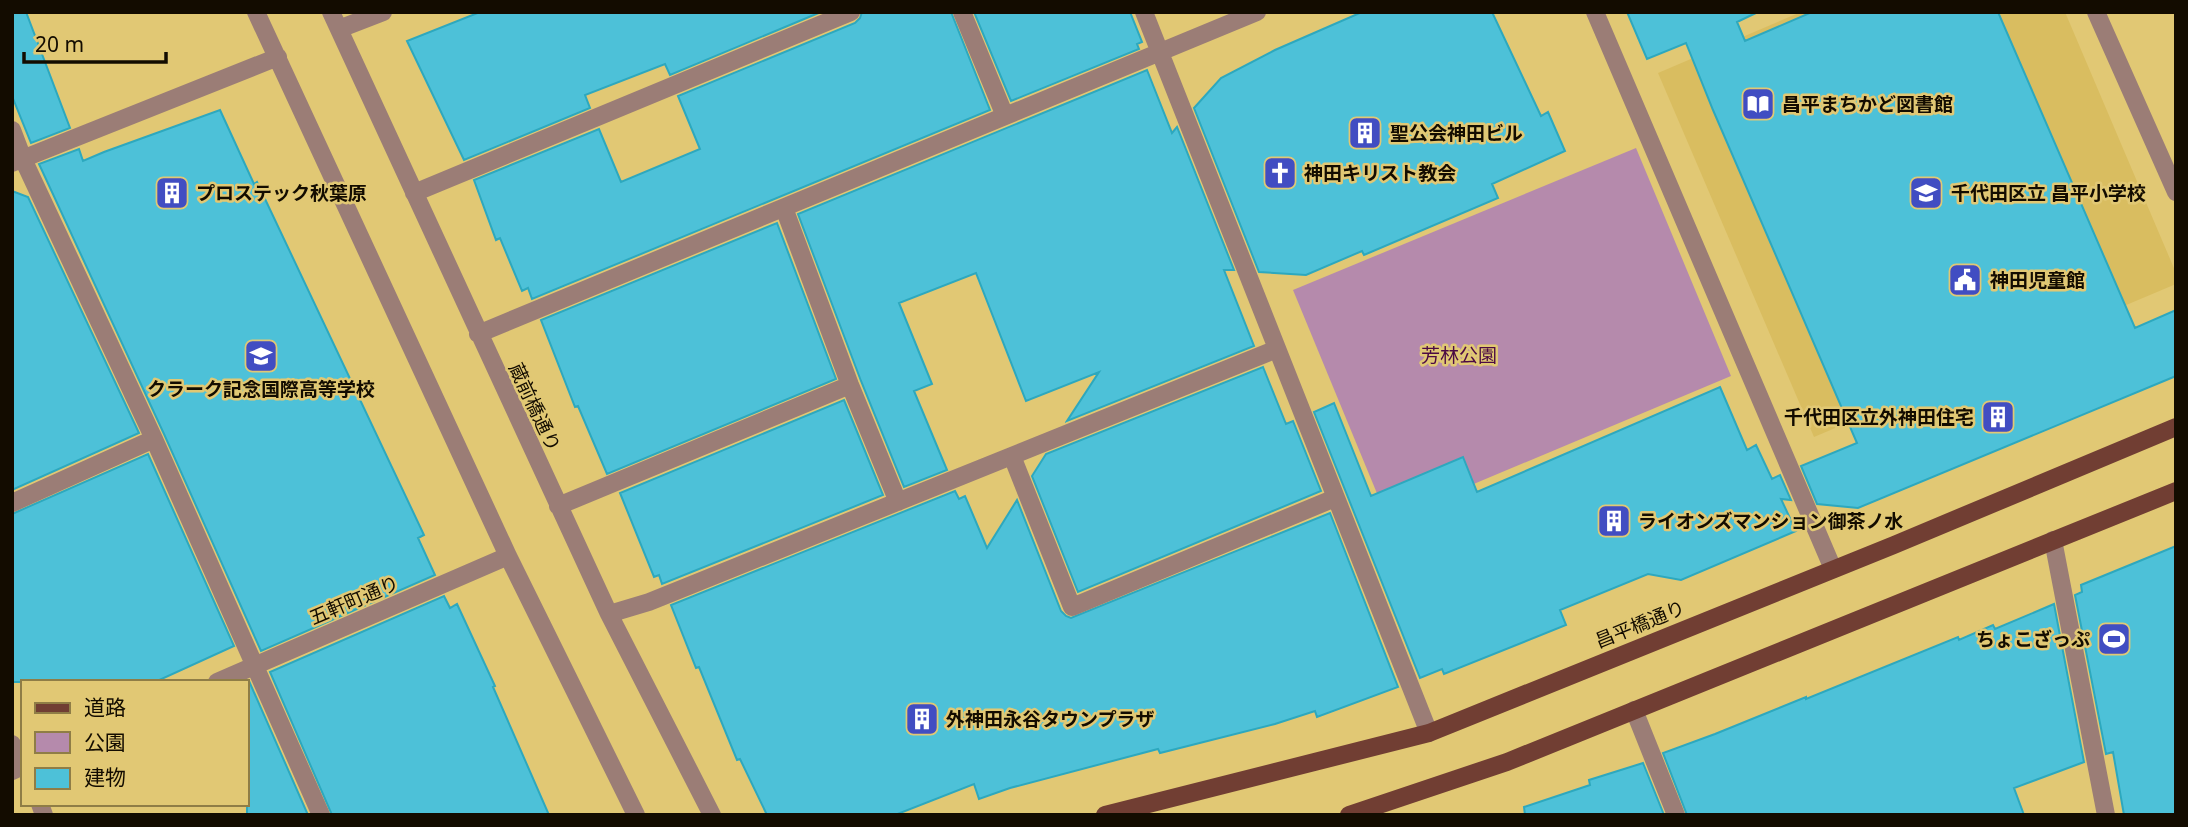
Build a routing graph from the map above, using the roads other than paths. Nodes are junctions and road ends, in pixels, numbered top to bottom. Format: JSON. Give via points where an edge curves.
{"nodes":[{"id":1,"x":256,"y":12,"type":"edge"},
{"id":2,"x":383,"y":12,"type":"edge"},
{"id":3,"x":851,"y":12,"type":"edge"},
{"id":4,"x":962,"y":12,"type":"edge"},
{"id":5,"x":1144,"y":12,"type":"edge"},
{"id":6,"x":1258,"y":12,"type":"edge"},
{"id":7,"x":1595,"y":12,"type":"edge"},
{"id":8,"x":2096,"y":12,"type":"edge"},
{"id":9,"x":335,"y":20,"type":"edge"},
{"id":10,"x":1159,"y":53,"type":"junction"},
{"id":11,"x":278,"y":57,"type":"junction"},
{"id":12,"x":1005,"y":117,"type":"junction"},
{"id":13,"x":12,"y":130,"type":"edge"},
{"id":14,"x":18,"y":161,"type":"edge"},
{"id":15,"x":2176,"y":192,"type":"edge"},
{"id":16,"x":414,"y":193,"type":"junction"},
{"id":17,"x":784,"y":208,"type":"junction"},
{"id":18,"x":478,"y":334,"type":"junction"},
{"id":19,"x":1276,"y":349,"type":"junction"},
{"id":20,"x":850,"y":385,"type":"junction"},
{"id":21,"x":2176,"y":428,"type":"edge"},
{"id":22,"x":154,"y":439,"type":"junction"},
{"id":23,"x":1012,"y":456,"type":"junction"},
{"id":24,"x":2176,"y":491,"type":"edge"},
{"id":25,"x":1335,"y":498,"type":"junction"},
{"id":26,"x":898,"y":502,"type":"junction"},
{"id":27,"x":12,"y":503,"type":"edge"},
{"id":28,"x":558,"y":506,"type":"junction"},
{"id":29,"x":2053,"y":540,"type":"junction"},
{"id":30,"x":508,"y":556,"type":"junction"},
{"id":31,"x":1833,"y":569,"type":"junction"},
{"id":32,"x":609,"y":614,"type":"junction"},
{"id":33,"x":254,"y":665,"type":"junction"},
{"id":34,"x":221,"y":680,"type":"edge"},
{"id":35,"x":1634,"y":710,"type":"junction"},
{"id":36,"x":1429,"y":733,"type":"junction"},
{"id":37,"x":12,"y":744,"type":"edge"},
{"id":38,"x":21,"y":762,"type":"edge"},
{"id":39,"x":321,"y":815,"type":"edge"},
{"id":40,"x":636,"y":815,"type":"edge"},
{"id":41,"x":712,"y":815,"type":"edge"},
{"id":42,"x":1105,"y":815,"type":"edge"},
{"id":43,"x":1349,"y":815,"type":"edge"},
{"id":44,"x":1676,"y":815,"type":"edge"},
{"id":45,"x":2106,"y":815,"type":"edge"}],
"edges":[{"from":1,"to":11,"type":"street"},
{"from":2,"to":9,"type":"street"},
{"from":3,"to":16,"type":"street"},
{"from":4,"to":12,"type":"street"},
{"from":5,"to":10,"type":"street"},
{"from":6,"to":10,"type":"street"},
{"from":7,"to":31,"type":"street"},
{"from":8,"to":15,"type":"street"},
{"from":9,"to":16,"type":"street","name":"蔵前橋通り"},
{"from":10,"to":12,"type":"street"},
{"from":10,"to":19,"type":"street"},
{"from":11,"to":14,"type":"street"},
{"from":11,"to":30,"type":"street"},
{"from":12,"to":17,"type":"street"},
{"from":13,"to":14,"type":"street"},
{"from":14,"to":22,"type":"street"},
{"from":16,"to":18,"type":"street","name":"蔵前橋通り"},
{"from":17,"to":18,"type":"street"},
{"from":17,"to":20,"type":"street"},
{"from":18,"to":28,"type":"street","name":"蔵前橋通り"},
{"from":19,"to":23,"type":"street"},
{"from":19,"to":25,"type":"street"},
{"from":20,"to":26,"type":"street"},
{"from":20,"to":28,"type":"street"},
{"from":21,"to":31,"type":"main road","name":"昌平橋通り"},
{"from":22,"to":27,"type":"street"},
{"from":22,"to":33,"type":"street"},
{"from":23,"to":25,"type":"street","via":[[1072,607]]},
{"from":23,"to":26,"type":"street"},
{"from":24,"to":29,"type":"main road"},
{"from":25,"to":36,"type":"street"},
{"from":26,"to":32,"type":"street"},
{"from":28,"to":32,"type":"street","name":"蔵前橋通り"},
{"from":29,"to":35,"type":"main road"},
{"from":29,"to":45,"type":"street"},
{"from":30,"to":33,"type":"street","name":"五軒町通り"},
{"from":30,"to":40,"type":"street"},
{"from":31,"to":36,"type":"main road","name":"昌平橋通り"},
{"from":32,"to":41,"type":"street","name":"蔵前橋通り"},
{"from":33,"to":34,"type":"street","name":"五軒町通り"},
{"from":33,"to":39,"type":"street"},
{"from":35,"to":43,"type":"main road","via":[[1507,762]]},
{"from":35,"to":44,"type":"street"},
{"from":36,"to":42,"type":"main road","name":"昌平橋通り"},
{"from":37,"to":38,"type":"street"}]}
